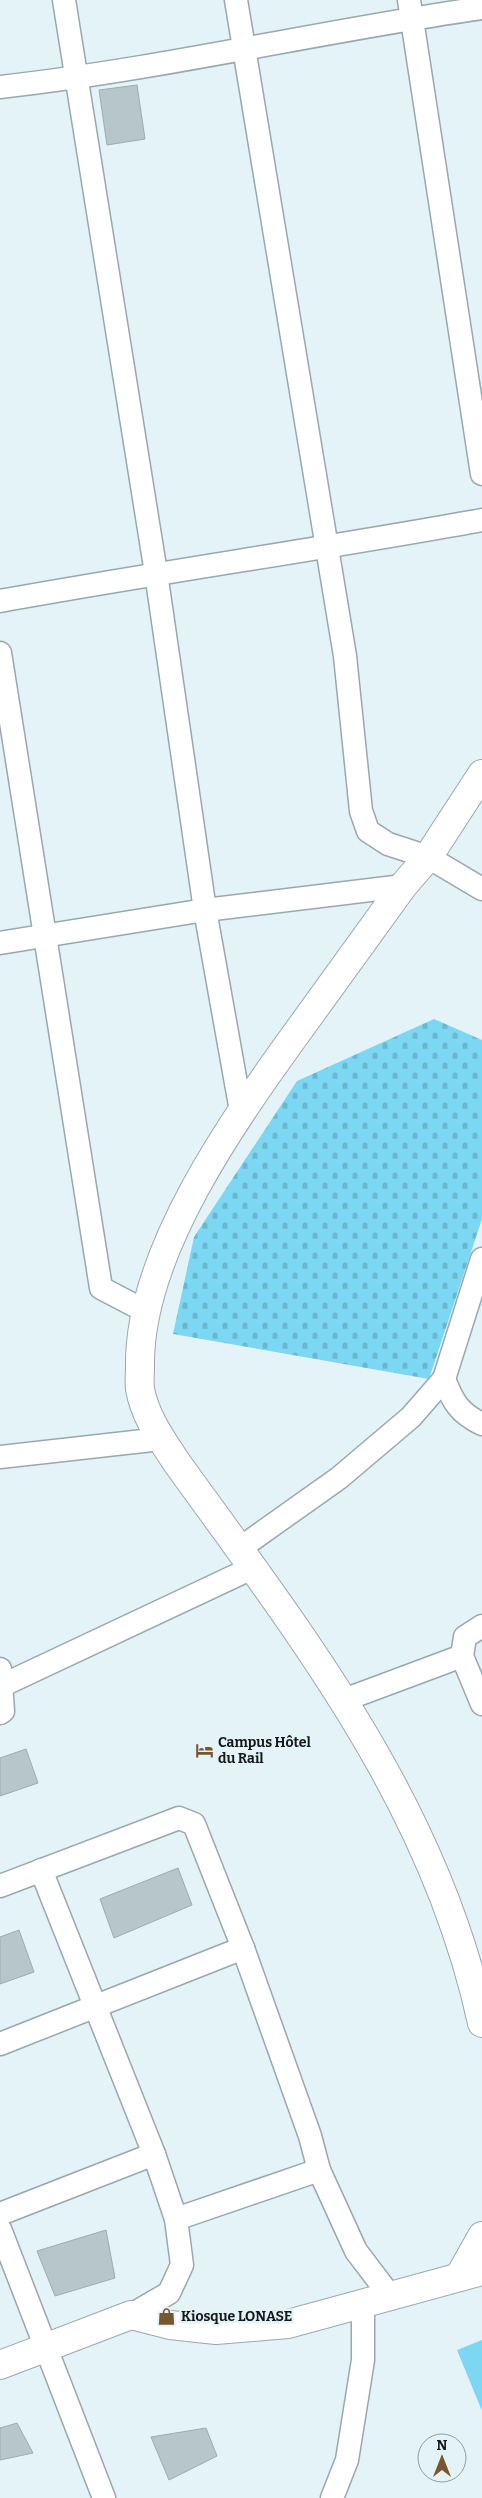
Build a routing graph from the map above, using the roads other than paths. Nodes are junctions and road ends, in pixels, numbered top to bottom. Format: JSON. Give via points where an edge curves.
{"nodes":[{"id":1,"x":64,"y":0,"type":"edge"},
{"id":2,"x":236,"y":0,"type":"edge"},
{"id":3,"x":482,"y":8,"type":"edge"},
{"id":4,"x":410,"y":9,"type":"edge"},
{"id":5,"x":243,"y":49,"type":"junction"},
{"id":6,"x":76,"y":79,"type":"junction"},
{"id":7,"x":0,"y":87,"type":"edge"},
{"id":8,"x":482,"y":474,"type":"edge"},
{"id":9,"x":482,"y":520,"type":"edge"},
{"id":10,"x":326,"y":548,"type":"junction"},
{"id":11,"x":156,"y":573,"type":"junction"},
{"id":12,"x":0,"y":601,"type":"edge"},
{"id":13,"x":0,"y":653,"type":"edge"},
{"id":14,"x":482,"y":774,"type":"edge"},
{"id":15,"x":428,"y":857,"type":"junction"},
{"id":16,"x":403,"y":886,"type":"junction"},
{"id":17,"x":482,"y":889,"type":"edge"},
{"id":18,"x":205,"y":910,"type":"junction"},
{"id":19,"x":45,"y":936,"type":"junction"},
{"id":20,"x":0,"y":943,"type":"edge"},
{"id":21,"x":241,"y":1110,"type":"junction"},
{"id":22,"x":480,"y":1269,"type":"edge"},
{"id":23,"x":146,"y":1311,"type":"junction"},
{"id":24,"x":444,"y":1380,"type":"junction"},
{"id":25,"x":482,"y":1424,"type":"edge"},
{"id":26,"x":161,"y":1439,"type":"junction"},
{"id":27,"x":0,"y":1457,"type":"edge"},
{"id":28,"x":245,"y":1558,"type":"junction"},
{"id":29,"x":482,"y":1626,"type":"edge"},
{"id":30,"x":462,"y":1656,"type":"junction"},
{"id":31,"x":1,"y":1678,"type":"edge"},
{"id":32,"x":344,"y":1700,"type":"junction"},
{"id":33,"x":482,"y":1704,"type":"edge"},
{"id":34,"x":0,"y":1712,"type":"edge"},
{"id":35,"x":41,"y":1870,"type":"junction"},
{"id":36,"x":0,"y":1886,"type":"edge"},
{"id":37,"x":243,"y":1948,"type":"junction"},
{"id":38,"x":96,"y":2006,"type":"junction"},
{"id":39,"x":480,"y":2006,"type":"edge"},
{"id":40,"x":0,"y":2044,"type":"edge"},
{"id":41,"x":154,"y":2154,"type":"junction"},
{"id":42,"x":319,"y":2170,"type":"junction"},
{"id":43,"x":0,"y":2214,"type":"edge"},
{"id":44,"x":176,"y":2219,"type":"junction"},
{"id":45,"x":0,"y":2229,"type":"edge"},
{"id":46,"x":482,"y":2236,"type":"edge"},
{"id":47,"x":470,"y":2274,"type":"edge"},
{"id":48,"x":391,"y":2297,"type":"junction"},
{"id":49,"x":363,"y":2305,"type":"junction"},
{"id":50,"x":131,"y":2315,"type":"junction"},
{"id":51,"x":46,"y":2348,"type":"junction"},
{"id":52,"x":0,"y":2365,"type":"edge"},
{"id":53,"x":104,"y":2498,"type":"edge"},
{"id":54,"x":332,"y":2498,"type":"edge"}],
"edges":[{"from":1,"to":6,"type":"street"},
{"from":2,"to":5,"type":"street"},
{"from":3,"to":4,"type":"street"},
{"from":4,"to":5,"type":"street"},
{"from":4,"to":8,"type":"street"},
{"from":5,"to":6,"type":"street"},
{"from":5,"to":10,"type":"street"},
{"from":6,"to":7,"type":"street"},
{"from":6,"to":11,"type":"street"},
{"from":9,"to":10,"type":"street"},
{"from":10,"to":11,"type":"street"},
{"from":10,"to":15,"type":"street","via":[[345,656],[361,811],[368,831],[388,844]]},
{"from":11,"to":12,"type":"street"},
{"from":11,"to":18,"type":"street"},
{"from":13,"to":19,"type":"street"},
{"from":14,"to":15,"type":"street"},
{"from":15,"to":16,"type":"street"},
{"from":15,"to":17,"type":"street"},
{"from":16,"to":18,"type":"street"},
{"from":16,"to":21,"type":"street"},
{"from":18,"to":19,"type":"street"},
{"from":18,"to":21,"type":"street"},
{"from":19,"to":20,"type":"street"},
{"from":19,"to":23,"type":"street","via":[[101,1288]]},
{"from":21,"to":23,"type":"street","via":[[163,1254]]},
{"from":22,"to":24,"type":"street"},
{"from":23,"to":26,"type":"street","via":[[139,1343],[140,1389]]},
{"from":24,"to":25,"type":"street","via":[[453,1402],[468,1417]]},
{"from":24,"to":28,"type":"street","via":[[411,1417]]},
{"from":26,"to":27,"type":"street"},
{"from":26,"to":28,"type":"street"},
{"from":28,"to":31,"type":"street"},
{"from":28,"to":32,"type":"street"},
{"from":29,"to":30,"type":"street","via":[[465,1637]]},
{"from":30,"to":32,"type":"street"},
{"from":30,"to":33,"type":"street"},
{"from":31,"to":34,"type":"street","via":[[3,1711]]},
{"from":32,"to":39,"type":"street","via":[[388,1774],[426,1852]]},
{"from":35,"to":36,"type":"street"},
{"from":35,"to":37,"type":"street","via":[[179,1818],[194,1824]]},
{"from":35,"to":38,"type":"street"},
{"from":37,"to":38,"type":"street"},
{"from":37,"to":42,"type":"street"},
{"from":38,"to":40,"type":"street"},
{"from":38,"to":41,"type":"street"},
{"from":41,"to":43,"type":"street"},
{"from":41,"to":44,"type":"street"},
{"from":42,"to":44,"type":"street"},
{"from":42,"to":48,"type":"street","via":[[356,2251]]},
{"from":44,"to":50,"type":"street","via":[[182,2265],[169,2293]]},
{"from":45,"to":51,"type":"street"},
{"from":46,"to":47,"type":"street"},
{"from":47,"to":48,"type":"street"},
{"from":48,"to":49,"type":"street"},
{"from":49,"to":50,"type":"street","via":[[288,2324],[250,2329],[216,2330],[170,2325]]},
{"from":49,"to":54,"type":"street","via":[[363,2360],[347,2460]]},
{"from":50,"to":51,"type":"street"},
{"from":51,"to":52,"type":"street"},
{"from":51,"to":53,"type":"street"}]}
